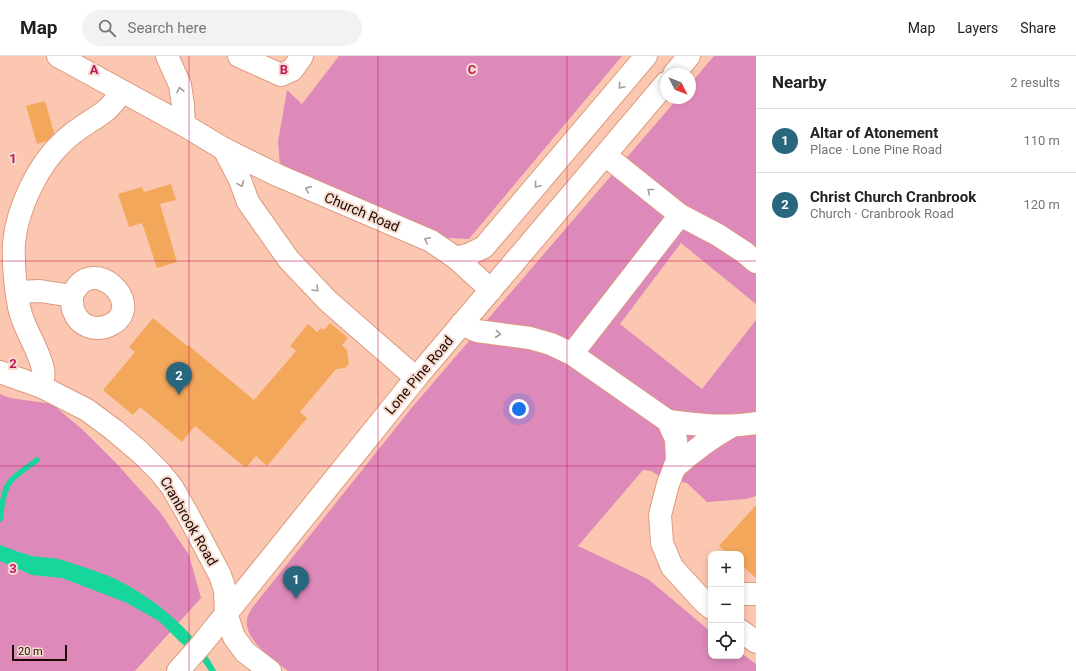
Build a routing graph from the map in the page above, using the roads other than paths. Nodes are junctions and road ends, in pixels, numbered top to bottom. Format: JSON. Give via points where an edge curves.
{"nodes":[{"id":1,"x":58,"y":56,"type":"edge"},
{"id":2,"x":167,"y":56,"type":"edge"},
{"id":3,"x":239,"y":56,"type":"edge"},
{"id":4,"x":302,"y":56,"type":"edge"},
{"id":5,"x":646,"y":56,"type":"edge"},
{"id":6,"x":689,"y":56,"type":"edge"},
{"id":7,"x":679,"y":68,"type":"edge"},
{"id":8,"x":660,"y":90,"type":"edge"},
{"id":9,"x":122,"y":92,"type":"junction"},
{"id":10,"x":184,"y":125,"type":"junction"},
{"id":11,"x":224,"y":149,"type":"junction"},
{"id":12,"x":605,"y":155,"type":"junction"},
{"id":13,"x":680,"y":215,"type":"junction"},
{"id":14,"x":484,"y":247,"type":"junction"},
{"id":15,"x":456,"y":258,"type":"junction"},
{"id":16,"x":756,"y":262,"type":"edge"},
{"id":17,"x":505,"y":273,"type":"junction"},
{"id":18,"x":491,"y":290,"type":"junction"},
{"id":19,"x":17,"y":292,"type":"junction"},
{"id":20,"x":72,"y":296,"type":"dead end"},
{"id":21,"x":461,"y":324,"type":"junction"},
{"id":22,"x":572,"y":354,"type":"junction"},
{"id":23,"x":0,"y":372,"type":"edge"},
{"id":24,"x":416,"y":378,"type":"junction"},
{"id":25,"x":42,"y":388,"type":"junction"},
{"id":26,"x":668,"y":421,"type":"junction"},
{"id":27,"x":756,"y":424,"type":"edge"},
{"id":28,"x":732,"y":426,"type":"junction"},
{"id":29,"x":674,"y":468,"type":"junction"},
{"id":30,"x":690,"y":587,"type":"junction"},
{"id":31,"x":708,"y":591,"type":"edge"},
{"id":32,"x":744,"y":594,"type":"edge"},
{"id":33,"x":756,"y":594,"type":"edge"},
{"id":34,"x":708,"y":605,"type":"edge"},
{"id":35,"x":226,"y":613,"type":"junction"},
{"id":36,"x":744,"y":633,"type":"edge"},
{"id":37,"x":756,"y":642,"type":"edge"},
{"id":38,"x":178,"y":671,"type":"edge"},
{"id":39,"x":270,"y":671,"type":"edge"}],
"edges":[{"from":1,"to":9,"type":"street","name":"Church Road"},
{"from":10,"to":2,"type":"street","one_way":true,"via":[[180,85]]},
{"from":3,"to":4,"type":"street","via":[[281,75],[292,70]]},
{"from":5,"to":14,"type":"street","one_way":true},
{"from":6,"to":7,"type":"street"},
{"from":8,"to":12,"type":"street","name":"Lone Pine Road"},
{"from":9,"to":10,"type":"street","name":"Church Road"},
{"from":9,"to":19,"type":"street","via":[[105,112],[80,127],[63,142],[38,174],[25,200],[16,234],[14,266]]},
{"from":10,"to":11,"type":"street","name":"Church Road"},
{"from":15,"to":11,"type":"street","name":"Church Road","one_way":true,"via":[[431,241],[314,192]]},
{"from":11,"to":24,"type":"street","one_way":true,"via":[[248,202],[289,260],[328,301]]},
{"from":13,"to":12,"type":"street","one_way":true},
{"from":12,"to":17,"type":"street","name":"Lone Pine Road"},
{"from":13,"to":16,"type":"street","via":[[718,235]]},
{"from":13,"to":22,"type":"street"},
{"from":14,"to":15,"type":"street"},
{"from":14,"to":17,"type":"street","via":[[487,256]]},
{"from":15,"to":18,"type":"street","name":"Church Road"},
{"from":17,"to":18,"type":"street","name":"Lone Pine Road"},
{"from":18,"to":21,"type":"street","name":"Lone Pine Road"},
{"from":19,"to":20,"type":"street","via":[[40,291]]},
{"from":19,"to":25,"type":"street","via":[[20,310],[43,370]]},
{"from":21,"to":22,"type":"street","one_way":true,"via":[[477,331],[530,338]]},
{"from":21,"to":24,"type":"street","name":"Lone Pine Road"},
{"from":22,"to":26,"type":"street"},
{"from":23,"to":25,"type":"street","name":"Cranbrook Road"},
{"from":24,"to":35,"type":"street","name":"Lone Pine Road"},
{"from":25,"to":35,"type":"street","name":"Cranbrook Road","via":[[87,410],[140,452],[160,472],[172,487],[220,575],[225,590]]},
{"from":26,"to":28,"type":"street"},
{"from":26,"to":29,"type":"street","via":[[676,439],[677,461]]},
{"from":27,"to":28,"type":"street"},
{"from":28,"to":29,"type":"street","via":[[713,436]]},
{"from":29,"to":30,"type":"street","via":[[660,515],[662,543],[672,567]]},
{"from":30,"to":31,"type":"street"},
{"from":30,"to":34,"type":"street"},
{"from":32,"to":33,"type":"street"},
{"from":35,"to":38,"type":"street","name":"Lone Pine Road"},
{"from":35,"to":39,"type":"street","name":"Cranbrook Road","via":[[234,637],[246,652]]},
{"from":36,"to":37,"type":"street"}]}
